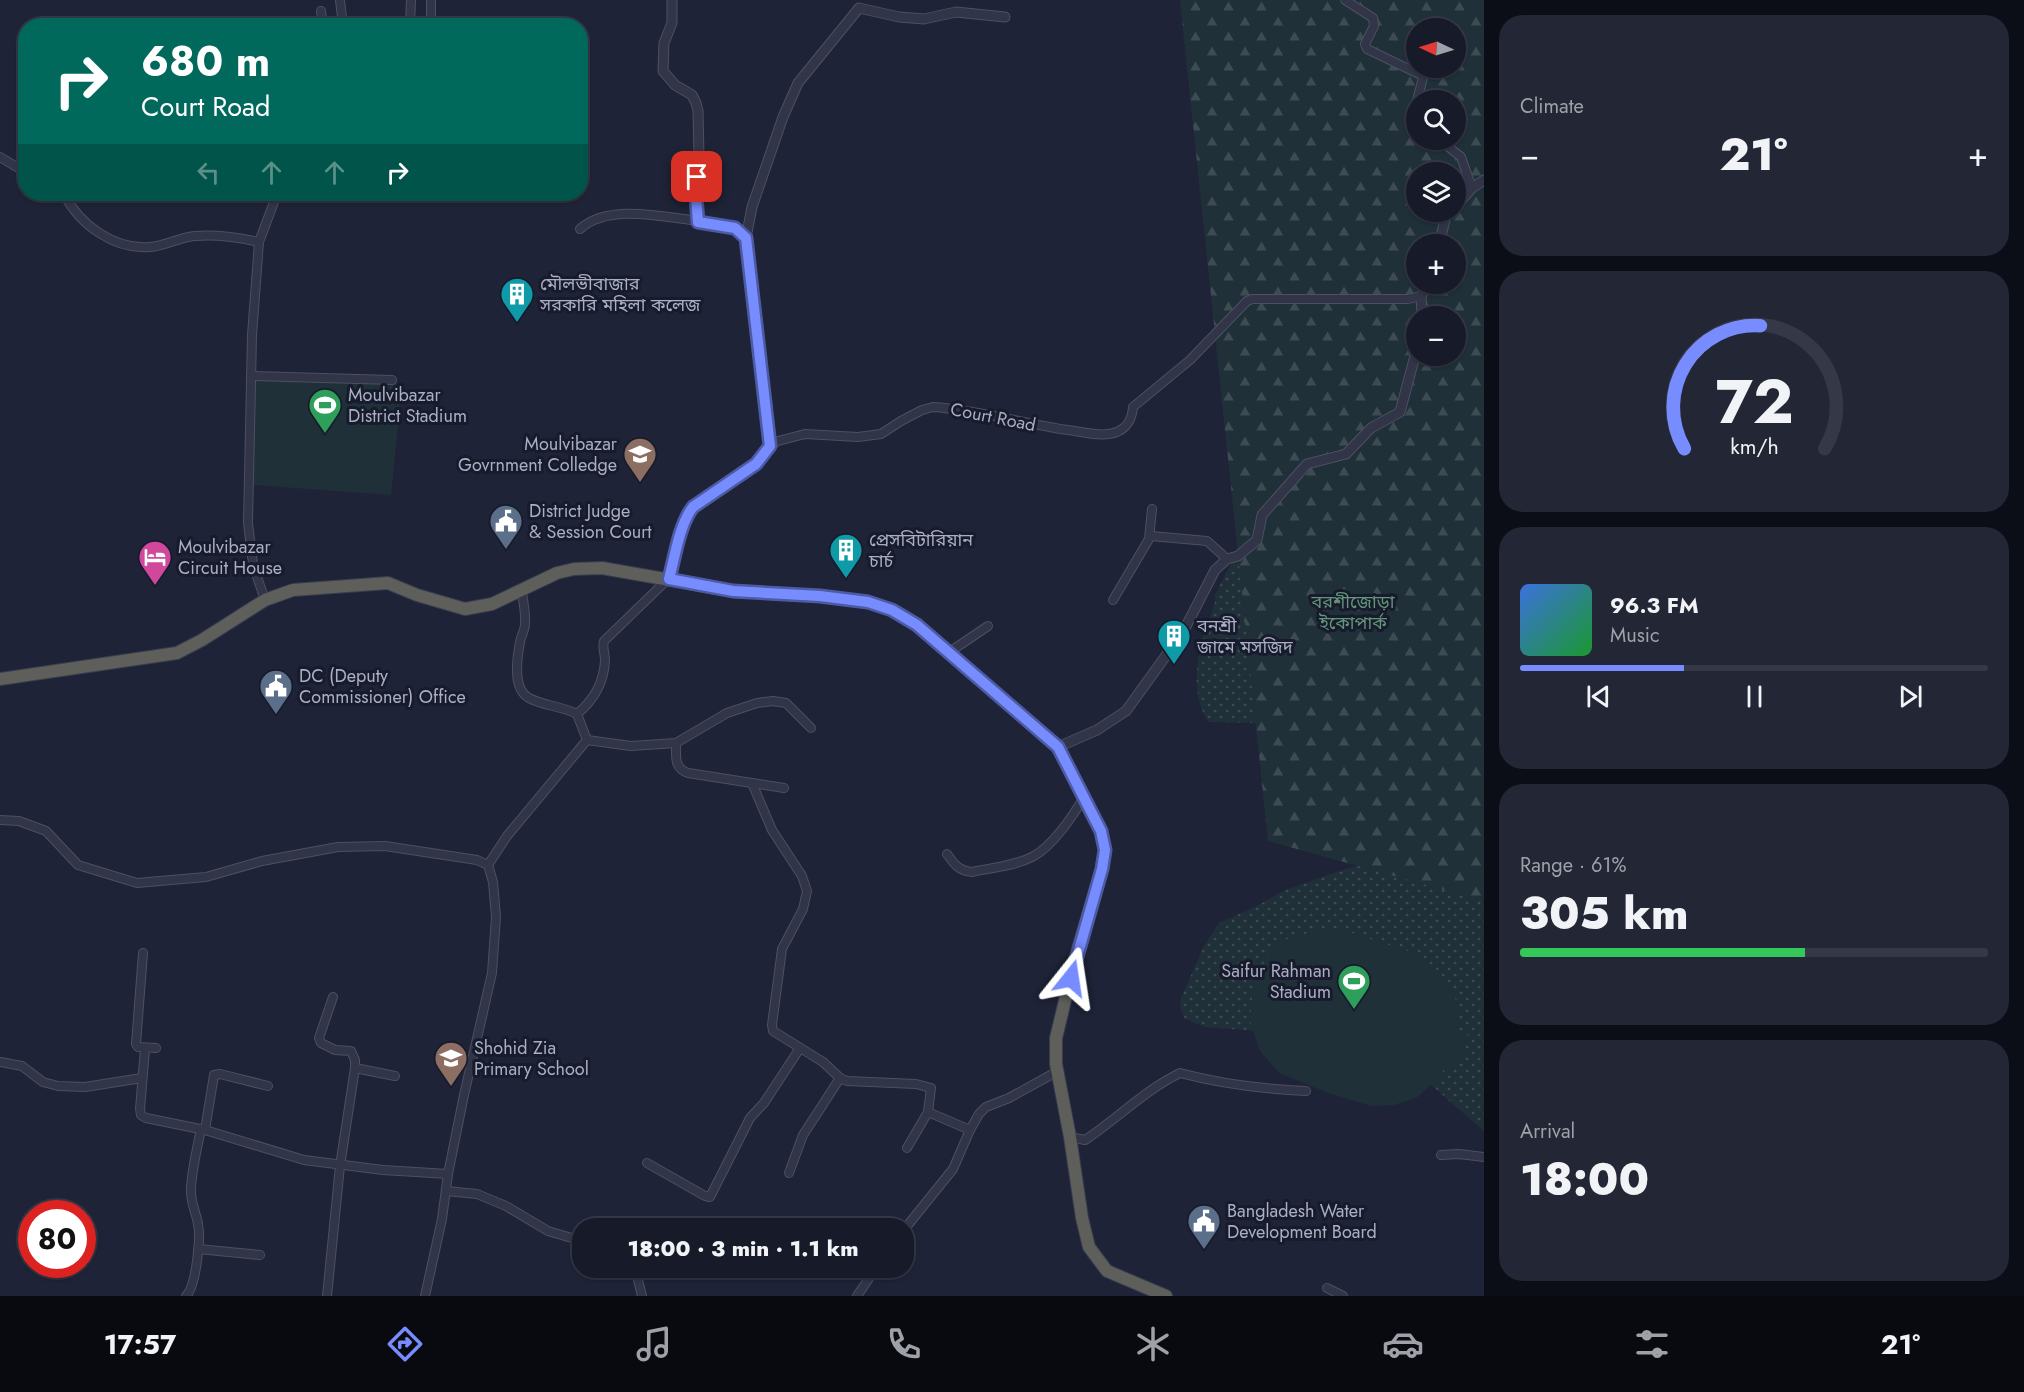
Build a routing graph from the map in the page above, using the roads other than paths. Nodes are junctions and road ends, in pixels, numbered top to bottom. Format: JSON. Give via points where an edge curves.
{"nodes":[{"id":1,"x":340,"y":0,"type":"edge"},
{"id":2,"x":411,"y":0,"type":"edge"},
{"id":3,"x":430,"y":0,"type":"edge"},
{"id":4,"x":672,"y":0,"type":"edge"},
{"id":5,"x":1345,"y":0,"type":"edge"},
{"id":6,"x":321,"y":12,"type":"dead end"},
{"id":7,"x":1005,"y":17,"type":"dead end"},
{"id":8,"x":322,"y":18,"type":"edge"},
{"id":9,"x":341,"y":18,"type":"edge"},
{"id":10,"x":410,"y":18,"type":"edge"},
{"id":11,"x":431,"y":18,"type":"edge"},
{"id":12,"x":1420,"y":90,"type":"edge"},
{"id":13,"x":1452,"y":150,"type":"edge"},
{"id":14,"x":0,"y":157,"type":"edge"},
{"id":15,"x":18,"y":168,"type":"edge"},
{"id":16,"x":1484,"y":180,"type":"edge"},
{"id":17,"x":1472,"y":188,"type":"junction"},
{"id":18,"x":1466,"y":195,"type":"edge"},
{"id":19,"x":68,"y":201,"type":"edge"},
{"id":20,"x":274,"y":201,"type":"edge"},
{"id":21,"x":698,"y":222,"type":"junction"},
{"id":22,"x":580,"y":229,"type":"dead end"},
{"id":23,"x":746,"y":238,"type":"junction"},
{"id":24,"x":259,"y":242,"type":"junction"},
{"id":25,"x":1421,"y":296,"type":"joint"},
{"id":26,"x":1422,"y":306,"type":"edge"},
{"id":27,"x":1412,"y":366,"type":"edge"},
{"id":28,"x":251,"y":376,"type":"junction"},
{"id":29,"x":392,"y":380,"type":"dead end"},
{"id":30,"x":770,"y":446,"type":"junction"},
{"id":31,"x":1152,"y":509,"type":"dead end"},
{"id":32,"x":1151,"y":536,"type":"junction"},
{"id":33,"x":1227,"y":559,"type":"junction"},
{"id":34,"x":669,"y":579,"type":"junction"},
{"id":35,"x":522,"y":592,"type":"junction"},
{"id":36,"x":265,"y":600,"type":"junction"},
{"id":37,"x":1113,"y":600,"type":"dead end"},
{"id":38,"x":988,"y":626,"type":"dead end"},
{"id":39,"x":948,"y":653,"type":"junction"},
{"id":40,"x":0,"y":679,"type":"edge"},
{"id":41,"x":577,"y":714,"type":"junction"},
{"id":42,"x":811,"y":728,"type":"dead end"},
{"id":43,"x":587,"y":740,"type":"junction"},
{"id":44,"x":676,"y":743,"type":"junction"},
{"id":45,"x":1058,"y":747,"type":"junction"},
{"id":46,"x":752,"y":783,"type":"junction"},
{"id":47,"x":784,"y":788,"type":"dead end"},
{"id":48,"x":1084,"y":797,"type":"junction"},
{"id":49,"x":0,"y":820,"type":"edge"},
{"id":50,"x":947,"y":854,"type":"dead end"},
{"id":51,"x":488,"y":865,"type":"junction"},
{"id":52,"x":142,"y":953,"type":"dead end"},
{"id":53,"x":333,"y":997,"type":"dead end"},
{"id":54,"x":156,"y":1048,"type":"dead end"},
{"id":55,"x":800,"y":1048,"type":"junction"},
{"id":56,"x":145,"y":1049,"type":"junction"},
{"id":57,"x":0,"y":1062,"type":"edge"},
{"id":58,"x":356,"y":1068,"type":"junction"},
{"id":59,"x":1058,"y":1071,"type":"junction"},
{"id":60,"x":395,"y":1076,"type":"dead end"},
{"id":61,"x":142,"y":1078,"type":"junction"},
{"id":62,"x":840,"y":1078,"type":"junction"},
{"id":63,"x":268,"y":1086,"type":"dead end"},
{"id":64,"x":1306,"y":1091,"type":"dead end"},
{"id":65,"x":928,"y":1112,"type":"junction"},
{"id":66,"x":203,"y":1130,"type":"junction"},
{"id":67,"x":970,"y":1130,"type":"junction"},
{"id":68,"x":1070,"y":1137,"type":"junction"},
{"id":69,"x":907,"y":1148,"type":"dead end"},
{"id":70,"x":1441,"y":1155,"type":"dead end"},
{"id":71,"x":1484,"y":1157,"type":"edge"},
{"id":72,"x":647,"y":1164,"type":"dead end"},
{"id":73,"x":340,"y":1166,"type":"junction"},
{"id":74,"x":789,"y":1173,"type":"dead end"},
{"id":75,"x":448,"y":1174,"type":"junction"},
{"id":76,"x":446,"y":1191,"type":"junction"},
{"id":77,"x":913,"y":1218,"type":"edge"},
{"id":78,"x":572,"y":1238,"type":"edge"},
{"id":79,"x":198,"y":1249,"type":"junction"},
{"id":80,"x":260,"y":1255,"type":"dead end"},
{"id":81,"x":637,"y":1278,"type":"edge"},
{"id":82,"x":870,"y":1278,"type":"edge"},
{"id":83,"x":1327,"y":1288,"type":"dead end"},
{"id":84,"x":186,"y":1296,"type":"edge"},
{"id":85,"x":327,"y":1296,"type":"edge"},
{"id":86,"x":425,"y":1296,"type":"edge"},
{"id":87,"x":642,"y":1296,"type":"edge"},
{"id":88,"x":858,"y":1296,"type":"edge"},
{"id":89,"x":1166,"y":1296,"type":"edge"},
{"id":90,"x":1342,"y":1296,"type":"edge"}],
"edges":[{"from":1,"to":9,"type":"street"},
{"from":2,"to":10,"type":"street"},
{"from":3,"to":11,"type":"street"},
{"from":4,"to":21,"type":"street","via":[[663,71],[696,102]]},
{"from":5,"to":12,"type":"street","via":[[1373,18],[1366,49],[1421,75],[1424,78]]},
{"from":6,"to":8,"type":"street"},
{"from":7,"to":23,"type":"street","via":[[956,12],[924,19],[859,8],[798,83],[752,207]]},
{"from":13,"to":17,"type":"street","via":[[1461,157]]},
{"from":14,"to":15,"type":"street"},
{"from":16,"to":17,"type":"street"},
{"from":17,"to":18,"type":"street"},
{"from":19,"to":24,"type":"street","via":[[92,227],[127,245],[149,248],[192,236],[227,235]]},
{"from":20,"to":24,"type":"street"},
{"from":21,"to":22,"type":"street","via":[[644,214],[607,216]]},
{"from":21,"to":23,"type":"street","via":[[735,228]]},
{"from":23,"to":30,"type":"street"},
{"from":24,"to":28,"type":"street"},
{"from":25,"to":26,"type":"street"},
{"from":25,"to":30,"type":"street","name":"Court Road","via":[[1247,301],[1190,360],[1133,407],[1126,426],[1106,435],[933,407],[881,434],[805,434]]},
{"from":27,"to":33,"type":"street","via":[[1400,412],[1371,428],[1346,454],[1307,464],[1262,515],[1257,540],[1238,556]]},
{"from":28,"to":29,"type":"street"},
{"from":28,"to":36,"type":"street","via":[[248,524],[253,565]]},
{"from":30,"to":34,"type":"street","name":"Court Road","via":[[756,464],[686,515]]},
{"from":31,"to":32,"type":"street"},
{"from":32,"to":33,"type":"street","via":[[1207,541]]},
{"from":32,"to":37,"type":"street"},
{"from":33,"to":45,"type":"street","via":[[1215,570],[1183,632],[1126,711],[1097,730]]},
{"from":34,"to":35,"type":"highway","via":[[602,568],[574,569],[557,573]]},
{"from":34,"to":39,"type":"highway","via":[[733,591],[868,602],[917,625]]},
{"from":34,"to":41,"type":"street","via":[[604,642],[605,664],[599,687]]},
{"from":35,"to":36,"type":"highway","via":[[465,609],[388,583],[293,590]]},
{"from":35,"to":41,"type":"street","via":[[526,616],[519,660],[520,690],[526,697]]},
{"from":36,"to":40,"type":"highway","via":[[177,653]]},
{"from":38,"to":39,"type":"street"},
{"from":39,"to":45,"type":"highway"},
{"from":41,"to":43,"type":"street"},
{"from":42,"to":44,"type":"street","via":[[786,702],[773,701],[727,712]]},
{"from":43,"to":44,"type":"street","via":[[631,746]]},
{"from":43,"to":51,"type":"street","via":[[507,836]]},
{"from":44,"to":46,"type":"street","via":[[680,770]]},
{"from":45,"to":48,"type":"highway"},
{"from":46,"to":47,"type":"street"},
{"from":46,"to":55,"type":"street","via":[[772,830],[806,884],[803,909],[782,949],[772,1025],[777,1035]]},
{"from":48,"to":50,"type":"street","via":[[1042,851],[1031,858],[972,872],[956,866]]},
{"from":48,"to":59,"type":"highway","via":[[1101,831],[1105,850],[1056,1038]]},
{"from":49,"to":51,"type":"street","via":[[19,820],[46,831],[78,865],[138,883],[206,877],[262,861],[338,847],[385,846]]},
{"from":51,"to":75,"type":"street","via":[[496,917],[492,973]]},
{"from":52,"to":56,"type":"street","via":[[135,1040],[138,1047]]},
{"from":53,"to":58,"type":"street","via":[[319,1038],[321,1044],[334,1050],[351,1051]]},
{"from":54,"to":56,"type":"street"},
{"from":55,"to":62,"type":"street"},
{"from":55,"to":72,"type":"street","via":[[765,1104],[750,1118],[710,1197]]},
{"from":56,"to":61,"type":"street"},
{"from":57,"to":61,"type":"street","via":[[22,1066],[44,1082],[58,1086],[86,1087]]},
{"from":58,"to":60,"type":"street"},
{"from":58,"to":73,"type":"street"},
{"from":59,"to":67,"type":"street","via":[[986,1107]]},
{"from":59,"to":68,"type":"highway"},
{"from":61,"to":66,"type":"street","via":[[141,1114]]},
{"from":62,"to":65,"type":"street","via":[[932,1088]]},
{"from":62,"to":74,"type":"street","via":[[803,1136]]},
{"from":63,"to":66,"type":"street","via":[[214,1075]]},
{"from":64,"to":68,"type":"street","via":[[1243,1086],[1180,1073],[1159,1083],[1085,1140]]},
{"from":65,"to":67,"type":"street"},
{"from":65,"to":69,"type":"street"},
{"from":66,"to":73,"type":"street","via":[[304,1160]]},
{"from":66,"to":79,"type":"street","via":[[191,1188],[199,1227]]},
{"from":67,"to":77,"type":"street","via":[[953,1169]]},
{"from":68,"to":89,"type":"highway","via":[[1089,1247],[1107,1271]]},
{"from":70,"to":71,"type":"street"},
{"from":73,"to":75,"type":"street"},
{"from":73,"to":85,"type":"street"},
{"from":75,"to":76,"type":"street"},
{"from":76,"to":78,"type":"street","via":[[477,1194],[548,1231]]},
{"from":76,"to":86,"type":"street"},
{"from":79,"to":80,"type":"street"},
{"from":79,"to":84,"type":"street"},
{"from":81,"to":87,"type":"street"},
{"from":82,"to":88,"type":"street"},
{"from":83,"to":90,"type":"street"}]}
